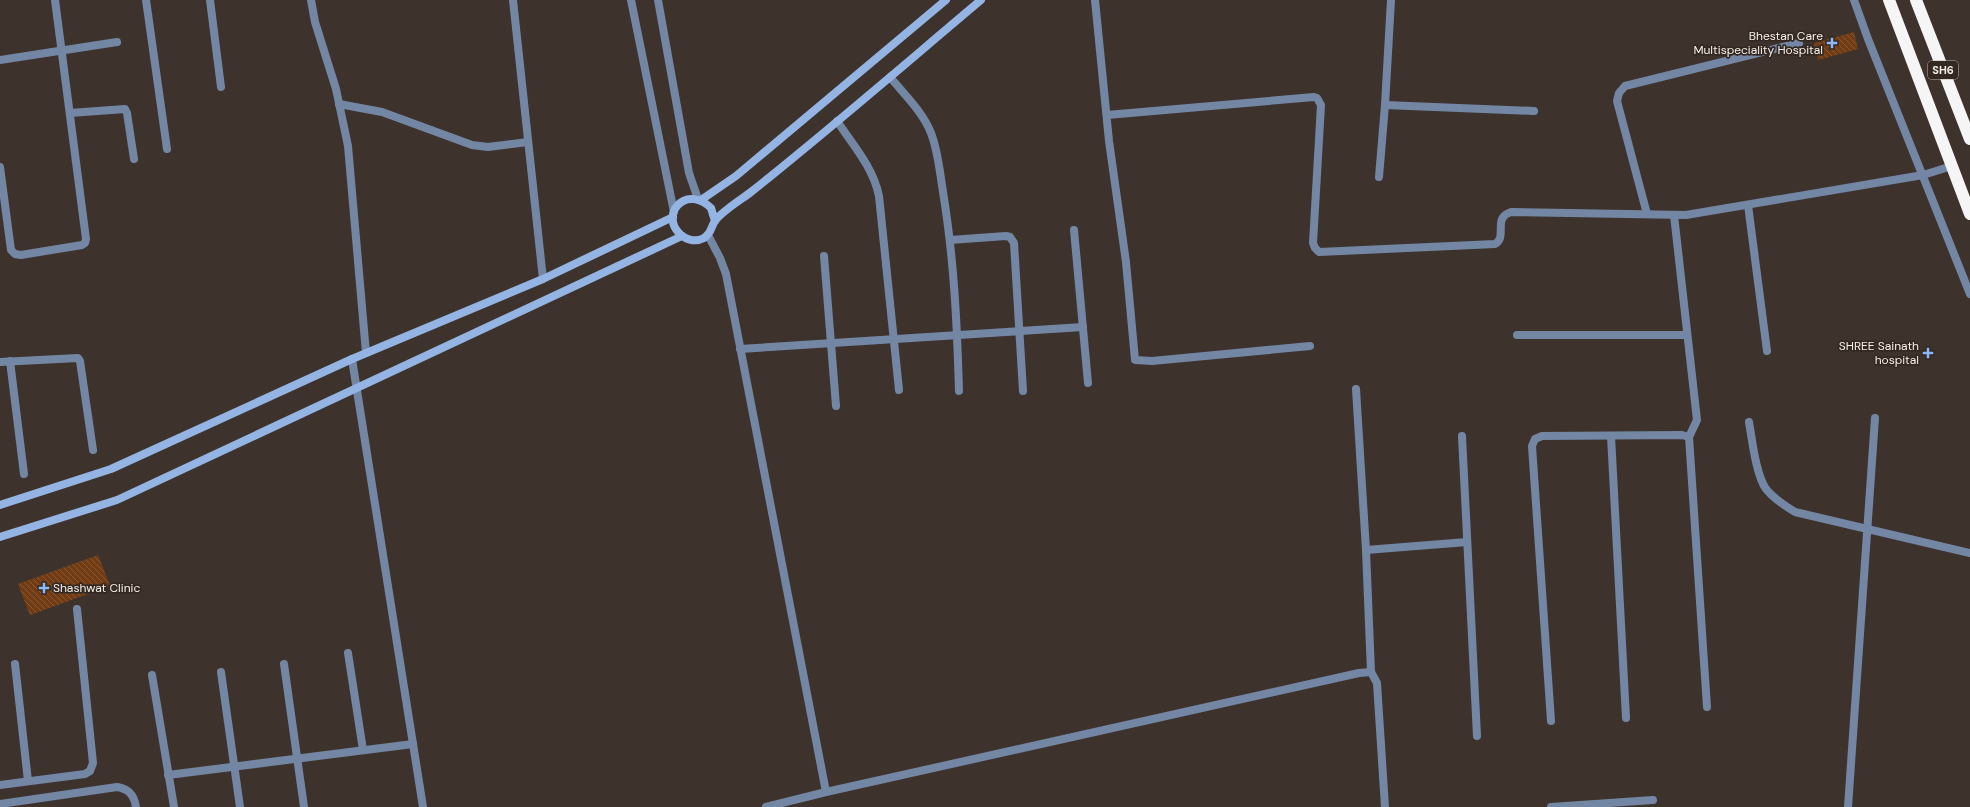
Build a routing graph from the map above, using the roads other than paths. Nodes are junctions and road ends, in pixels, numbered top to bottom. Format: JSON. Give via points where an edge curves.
{"nodes":[{"id":1,"x":55,"y":0,"type":"edge"},
{"id":2,"x":146,"y":0,"type":"edge"},
{"id":3,"x":210,"y":0,"type":"edge"},
{"id":4,"x":311,"y":0,"type":"edge"},
{"id":5,"x":513,"y":0,"type":"edge"},
{"id":6,"x":631,"y":0,"type":"edge"},
{"id":7,"x":658,"y":0,"type":"edge"},
{"id":8,"x":946,"y":0,"type":"edge"},
{"id":9,"x":981,"y":0,"type":"edge"},
{"id":10,"x":1095,"y":0,"type":"edge"},
{"id":11,"x":1391,"y":0,"type":"edge"},
{"id":12,"x":1854,"y":0,"type":"edge"},
{"id":13,"x":1889,"y":0,"type":"edge"},
{"id":14,"x":1916,"y":0,"type":"edge"},
{"id":15,"x":117,"y":42,"type":"dead end"},
{"id":16,"x":1799,"y":43,"type":"dead end"},
{"id":17,"x":62,"y":51,"type":"junction"},
{"id":18,"x":0,"y":60,"type":"edge"},
{"id":19,"x":890,"y":77,"type":"junction"},
{"id":20,"x":221,"y":87,"type":"dead end"},
{"id":21,"x":339,"y":104,"type":"junction"},
{"id":22,"x":1385,"y":105,"type":"junction"},
{"id":23,"x":1534,"y":111,"type":"dead end"},
{"id":24,"x":70,"y":113,"type":"junction"},
{"id":25,"x":1107,"y":115,"type":"junction"},
{"id":26,"x":837,"y":121,"type":"junction"},
{"id":27,"x":1970,"y":139,"type":"edge"},
{"id":28,"x":528,"y":142,"type":"junction"},
{"id":29,"x":167,"y":149,"type":"dead end"},
{"id":30,"x":134,"y":159,"type":"dead end"},
{"id":31,"x":1952,"y":166,"type":"junction"},
{"id":32,"x":0,"y":168,"type":"edge"},
{"id":33,"x":1923,"y":175,"type":"junction"},
{"id":34,"x":1379,"y":177,"type":"dead end"},
{"id":35,"x":700,"y":200,"type":"junction"},
{"id":36,"x":1748,"y":205,"type":"junction"},
{"id":37,"x":674,"y":214,"type":"junction"},
{"id":38,"x":1647,"y":214,"type":"junction"},
{"id":39,"x":1970,"y":214,"type":"edge"},
{"id":40,"x":1674,"y":216,"type":"junction"},
{"id":41,"x":715,"y":221,"type":"junction"},
{"id":42,"x":1074,"y":230,"type":"dead end"},
{"id":43,"x":708,"y":235,"type":"junction"},
{"id":44,"x":682,"y":236,"type":"junction"},
{"id":45,"x":950,"y":240,"type":"junction"},
{"id":46,"x":824,"y":256,"type":"dead end"},
{"id":47,"x":542,"y":279,"type":"junction"},
{"id":48,"x":1970,"y":294,"type":"edge"},
{"id":49,"x":1083,"y":327,"type":"junction"},
{"id":50,"x":1020,"y":331,"type":"junction"},
{"id":51,"x":957,"y":335,"type":"junction"},
{"id":52,"x":1517,"y":335,"type":"dead end"},
{"id":53,"x":1687,"y":335,"type":"junction"},
{"id":54,"x":895,"y":340,"type":"junction"},
{"id":55,"x":832,"y":344,"type":"junction"},
{"id":56,"x":1310,"y":346,"type":"dead end"},
{"id":57,"x":740,"y":349,"type":"junction"},
{"id":58,"x":1767,"y":351,"type":"dead end"},
{"id":59,"x":366,"y":353,"type":"junction"},
{"id":60,"x":352,"y":359,"type":"junction"},
{"id":61,"x":10,"y":361,"type":"junction"},
{"id":62,"x":0,"y":362,"type":"edge"},
{"id":63,"x":1088,"y":383,"type":"dead end"},
{"id":64,"x":358,"y":387,"type":"junction"},
{"id":65,"x":1356,"y":389,"type":"dead end"},
{"id":66,"x":899,"y":390,"type":"dead end"},
{"id":67,"x":959,"y":391,"type":"dead end"},
{"id":68,"x":1023,"y":391,"type":"dead end"},
{"id":69,"x":836,"y":406,"type":"dead end"},
{"id":70,"x":1876,"y":418,"type":"dead end"},
{"id":71,"x":1749,"y":422,"type":"dead end"},
{"id":72,"x":1462,"y":436,"type":"dead end"},
{"id":73,"x":1611,"y":436,"type":"junction"},
{"id":74,"x":1689,"y":437,"type":"junction"},
{"id":75,"x":93,"y":450,"type":"dead end"},
{"id":76,"x":24,"y":474,"type":"dead end"},
{"id":77,"x":0,"y":505,"type":"edge"},
{"id":78,"x":1867,"y":529,"type":"junction"},
{"id":79,"x":0,"y":537,"type":"edge"},
{"id":80,"x":1467,"y":542,"type":"junction"},
{"id":81,"x":1366,"y":550,"type":"junction"},
{"id":82,"x":1970,"y":553,"type":"edge"},
{"id":83,"x":77,"y":609,"type":"dead end"},
{"id":84,"x":348,"y":654,"type":"dead end"},
{"id":85,"x":14,"y":664,"type":"dead end"},
{"id":86,"x":284,"y":664,"type":"dead end"},
{"id":87,"x":221,"y":672,"type":"dead end"},
{"id":88,"x":1371,"y":672,"type":"junction"},
{"id":89,"x":152,"y":675,"type":"dead end"},
{"id":90,"x":1707,"y":707,"type":"dead end"},
{"id":91,"x":1626,"y":718,"type":"dead end"},
{"id":92,"x":1551,"y":721,"type":"dead end"},
{"id":93,"x":1477,"y":736,"type":"dead end"},
{"id":94,"x":413,"y":744,"type":"junction"},
{"id":95,"x":363,"y":750,"type":"junction"},
{"id":96,"x":297,"y":759,"type":"junction"},
{"id":97,"x":234,"y":767,"type":"junction"},
{"id":98,"x":168,"y":775,"type":"junction"},
{"id":99,"x":28,"y":782,"type":"junction"},
{"id":100,"x":0,"y":785,"type":"edge"},
{"id":101,"x":826,"y":792,"type":"junction"},
{"id":102,"x":1652,"y":800,"type":"dead end"},
{"id":103,"x":0,"y":804,"type":"edge"},
{"id":104,"x":136,"y":807,"type":"edge"},
{"id":105,"x":174,"y":807,"type":"edge"},
{"id":106,"x":240,"y":807,"type":"edge"},
{"id":107,"x":304,"y":807,"type":"edge"},
{"id":108,"x":423,"y":807,"type":"edge"},
{"id":109,"x":766,"y":807,"type":"edge"},
{"id":110,"x":1385,"y":807,"type":"edge"},
{"id":111,"x":1551,"y":807,"type":"edge"},
{"id":112,"x":1558,"y":807,"type":"edge"},
{"id":113,"x":1848,"y":807,"type":"edge"}],
"edges":[{"from":1,"to":17,"type":"street"},
{"from":2,"to":29,"type":"street"},
{"from":3,"to":20,"type":"street"},
{"from":4,"to":21,"type":"street"},
{"from":5,"to":28,"type":"street"},
{"from":6,"to":37,"type":"street"},
{"from":7,"to":35,"type":"street","via":[[689,173]]},
{"from":8,"to":35,"type":"main road","via":[[736,176]]},
{"from":9,"to":19,"type":"main road"},
{"from":10,"to":25,"type":"street"},
{"from":11,"to":22,"type":"street"},
{"from":12,"to":33,"type":"street"},
{"from":13,"to":31,"type":"highway"},
{"from":14,"to":27,"type":"highway","number":"SH6"},
{"from":15,"to":17,"type":"street"},
{"from":16,"to":38,"type":"street","via":[[1625,86],[1617,101]]},
{"from":17,"to":18,"type":"street"},
{"from":17,"to":24,"type":"street"},
{"from":19,"to":26,"type":"main road"},
{"from":19,"to":45,"type":"street","via":[[931,132]]},
{"from":21,"to":28,"type":"street","via":[[382,112],[472,145],[488,147]]},
{"from":21,"to":59,"type":"street","via":[[348,146]]},
{"from":22,"to":23,"type":"street"},
{"from":22,"to":34,"type":"street"},
{"from":24,"to":30,"type":"street","via":[[125,109]]},
{"from":24,"to":32,"type":"street","via":[[86,239],[82,246],[15,254],[11,250]]},
{"from":25,"to":38,"type":"street","via":[[1317,98],[1321,105],[1313,243],[1319,252],[1495,244],[1499,239],[1502,218],[1504,214],[1511,212]]},
{"from":25,"to":56,"type":"street","via":[[1126,262],[1134,360],[1152,361]]},
{"from":26,"to":41,"type":"main road"},
{"from":26,"to":54,"type":"street","via":[[869,168],[880,196]]},
{"from":28,"to":47,"type":"street"},
{"from":31,"to":33,"type":"street"},
{"from":31,"to":39,"type":"highway"},
{"from":33,"to":36,"type":"street"},
{"from":33,"to":48,"type":"street"},
{"from":35,"to":37,"type":"main road","via":[[688,199],[680,203]]},
{"from":35,"to":41,"type":"main road","via":[[712,208]]},
{"from":36,"to":40,"type":"street"},
{"from":36,"to":58,"type":"street"},
{"from":37,"to":44,"type":"main road","via":[[675,228]]},
{"from":37,"to":47,"type":"main road"},
{"from":38,"to":40,"type":"street"},
{"from":40,"to":53,"type":"street"},
{"from":41,"to":43,"type":"main road"},
{"from":42,"to":49,"type":"street"},
{"from":43,"to":44,"type":"main road","via":[[698,240]]},
{"from":43,"to":57,"type":"street","via":[[726,274]]},
{"from":44,"to":64,"type":"main road"},
{"from":45,"to":50,"type":"street","via":[[1006,236],[1013,239]]},
{"from":45,"to":51,"type":"street","via":[[955,278]]},
{"from":46,"to":55,"type":"street"},
{"from":47,"to":59,"type":"main road"},
{"from":49,"to":50,"type":"street"},
{"from":49,"to":63,"type":"street"},
{"from":50,"to":51,"type":"street"},
{"from":50,"to":68,"type":"street"},
{"from":51,"to":54,"type":"street"},
{"from":51,"to":67,"type":"street"},
{"from":52,"to":53,"type":"street"},
{"from":53,"to":74,"type":"street","via":[[1697,420]]},
{"from":54,"to":55,"type":"street"},
{"from":54,"to":66,"type":"street"},
{"from":55,"to":57,"type":"street"},
{"from":55,"to":69,"type":"street"},
{"from":57,"to":101,"type":"street"},
{"from":59,"to":60,"type":"main road"},
{"from":60,"to":64,"type":"street"},
{"from":60,"to":77,"type":"main road","via":[[111,469]]},
{"from":61,"to":62,"type":"street"},
{"from":61,"to":75,"type":"street","via":[[78,358]]},
{"from":61,"to":76,"type":"street"},
{"from":64,"to":79,"type":"main road","via":[[117,500]]},
{"from":64,"to":94,"type":"street"},
{"from":65,"to":81,"type":"street"},
{"from":70,"to":78,"type":"street"},
{"from":71,"to":78,"type":"street","via":[[1756,462],[1765,488],[1777,501],[1795,512]]},
{"from":72,"to":80,"type":"street"},
{"from":73,"to":74,"type":"street"},
{"from":73,"to":91,"type":"street"},
{"from":73,"to":92,"type":"street","via":[[1542,436],[1536,439],[1532,446]]},
{"from":74,"to":90,"type":"street"},
{"from":78,"to":82,"type":"street"},
{"from":78,"to":113,"type":"street"},
{"from":80,"to":81,"type":"street"},
{"from":80,"to":93,"type":"street"},
{"from":81,"to":88,"type":"street"},
{"from":83,"to":99,"type":"street","via":[[92,768],[85,774]]},
{"from":84,"to":95,"type":"street"},
{"from":85,"to":99,"type":"street"},
{"from":86,"to":96,"type":"street"},
{"from":87,"to":97,"type":"street"},
{"from":88,"to":101,"type":"street"},
{"from":88,"to":110,"type":"street","via":[[1376,682]]},
{"from":89,"to":98,"type":"street"},
{"from":94,"to":95,"type":"street"},
{"from":94,"to":108,"type":"street"},
{"from":95,"to":96,"type":"street"},
{"from":96,"to":97,"type":"street"},
{"from":96,"to":107,"type":"street"},
{"from":97,"to":98,"type":"street"},
{"from":97,"to":106,"type":"street"},
{"from":98,"to":105,"type":"street"},
{"from":99,"to":100,"type":"street"},
{"from":101,"to":109,"type":"street"},
{"from":102,"to":112,"type":"street"},
{"from":103,"to":104,"type":"street","via":[[117,787],[125,788],[131,793]]},
{"from":111,"to":112,"type":"street"}]}
